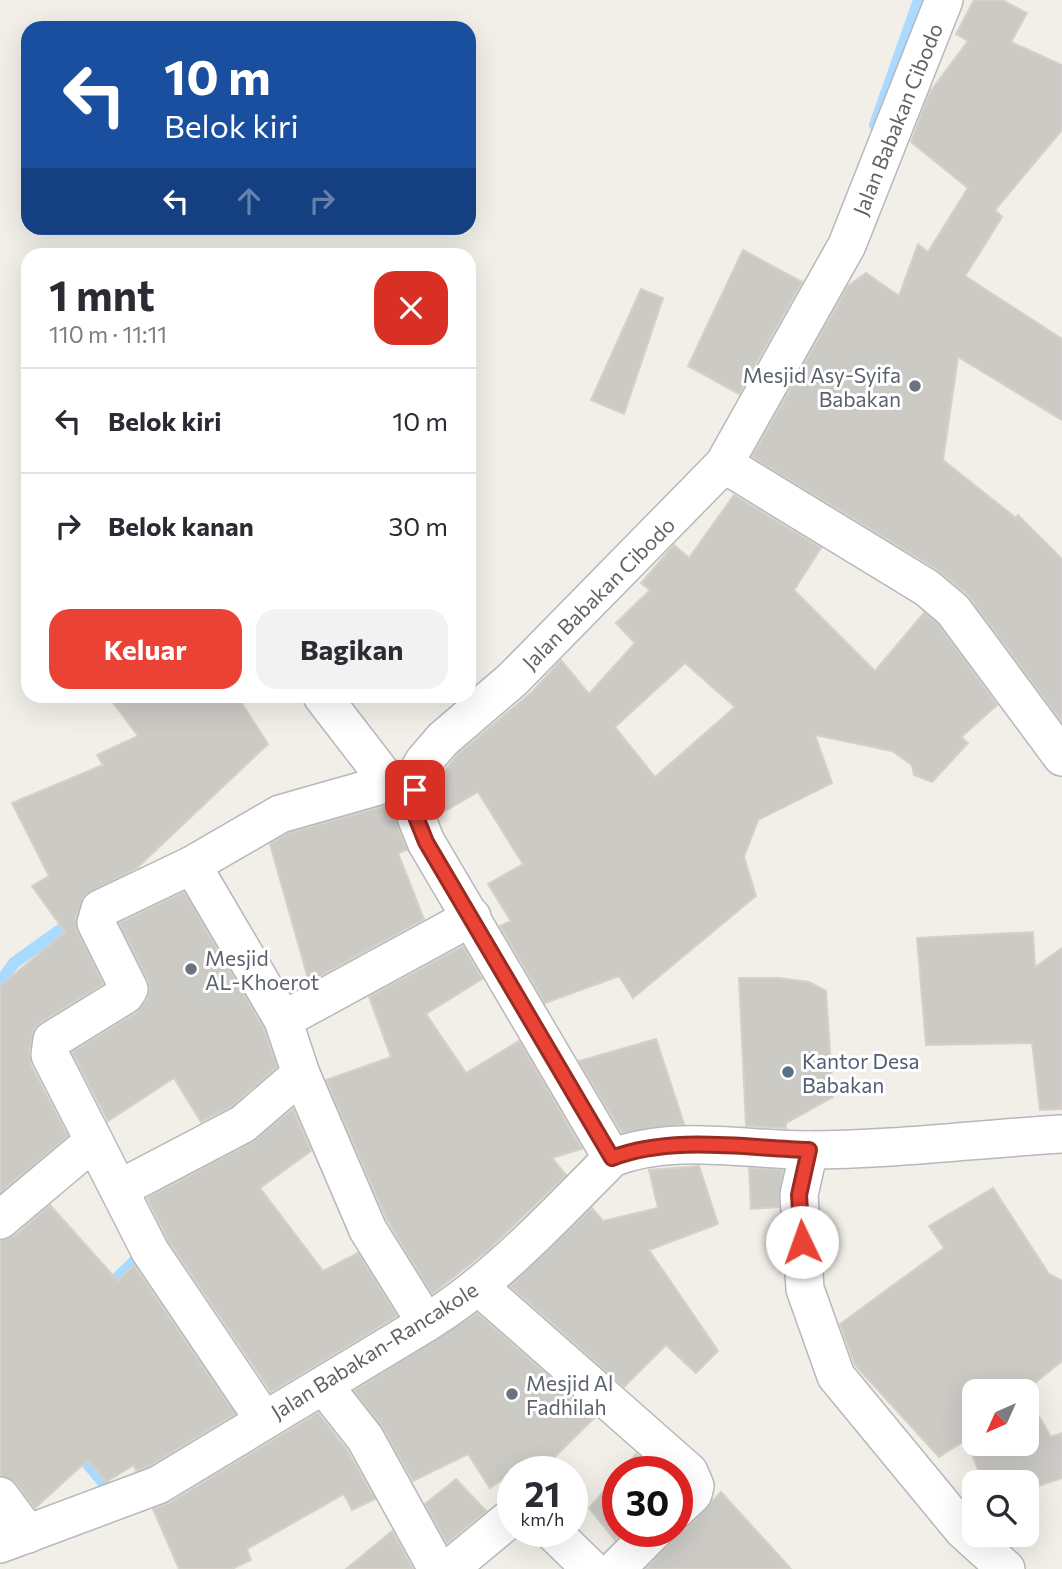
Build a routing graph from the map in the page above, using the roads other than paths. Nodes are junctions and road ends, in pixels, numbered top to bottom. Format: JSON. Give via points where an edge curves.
{"nodes":[{"id":1,"x":944,"y":0,"type":"edge"},
{"id":2,"x":724,"y":464,"type":"junction"},
{"id":3,"x":329,"y":703,"type":"edge"},
{"id":4,"x":1062,"y":757,"type":"edge"},
{"id":5,"x":402,"y":786,"type":"junction"},
{"id":6,"x":192,"y":865,"type":"junction"},
{"id":7,"x":472,"y":916,"type":"junction"},
{"id":8,"x":283,"y":1020,"type":"junction"},
{"id":9,"x":301,"y":1074,"type":"junction"},
{"id":10,"x":1062,"y":1134,"type":"edge"},
{"id":11,"x":94,"y":1141,"type":"junction"},
{"id":12,"x":809,"y":1150,"type":"junction"},
{"id":13,"x":612,"y":1158,"type":"junction"},
{"id":14,"x":119,"y":1189,"type":"junction"},
{"id":15,"x":0,"y":1220,"type":"edge"},
{"id":16,"x":478,"y":1286,"type":"junction"},
{"id":17,"x":426,"y":1323,"type":"junction"},
{"id":18,"x":324,"y":1386,"type":"junction"},
{"id":19,"x":264,"y":1420,"type":"junction"},
{"id":20,"x":671,"y":1456,"type":"edge"},
{"id":21,"x":0,"y":1496,"type":"edge"},
{"id":22,"x":497,"y":1529,"type":"edge"},
{"id":23,"x":14,"y":1539,"type":"edge"},
{"id":24,"x":568,"y":1547,"type":"edge"},
{"id":25,"x":638,"y":1547,"type":"edge"},
{"id":26,"x":441,"y":1569,"type":"edge"},
{"id":27,"x":449,"y":1569,"type":"edge"},
{"id":28,"x":591,"y":1569,"type":"edge"},
{"id":29,"x":616,"y":1569,"type":"edge"},
{"id":30,"x":1006,"y":1569,"type":"edge"}],
"edges":[{"from":1,"to":2,"type":"street","name":"Jalan Babakan Cibodo","via":[[847,245]]},
{"from":2,"to":4,"type":"street","via":[[927,588],[953,610]]},
{"from":2,"to":5,"type":"street","name":"Jalan Babakan Cibodo","via":[[513,679],[436,746]]},
{"from":3,"to":5,"type":"street"},
{"from":5,"to":6,"type":"street","via":[[281,814]]},
{"from":5,"to":7,"type":"street","name":"Jalan Babakan Cibodo","via":[[423,834]]},
{"from":6,"to":8,"type":"street"},
{"from":6,"to":11,"type":"street","via":[[100,909],[96,923],[129,989],[50,1045],[50,1055]]},
{"from":7,"to":8,"type":"street"},
{"from":7,"to":13,"type":"street","name":"Jalan Babakan Cibodo"},
{"from":8,"to":9,"type":"street"},
{"from":9,"to":14,"type":"street","via":[[243,1124]]},
{"from":9,"to":17,"type":"street","via":[[368,1230]]},
{"from":10,"to":12,"type":"street","name":"Jalan Babakan-Rancakole"},
{"from":11,"to":14,"type":"street"},
{"from":11,"to":15,"type":"street"},
{"from":12,"to":13,"type":"street","name":"Jalan Babakan-Rancakole","via":[[669,1145],[642,1147]]},
{"from":12,"to":30,"type":"street","via":[[799,1195],[805,1289],[836,1376],[963,1530]]},
{"from":13,"to":16,"type":"street","name":"Jalan Babakan-Rancakole"},
{"from":14,"to":19,"type":"street","via":[[156,1261]]},
{"from":16,"to":17,"type":"street","name":"Jalan Babakan-Rancakole"},
{"from":16,"to":20,"type":"street"},
{"from":17,"to":18,"type":"street","name":"Jalan Babakan-Rancakole"},
{"from":18,"to":19,"type":"street","name":"Jalan Babakan-Rancakole"},
{"from":18,"to":26,"type":"street","via":[[365,1438]]},
{"from":19,"to":23,"type":"street","name":"Jalan Babakan-Rancakole","via":[[158,1485]]},
{"from":21,"to":23,"type":"street"},
{"from":22,"to":27,"type":"street"},
{"from":24,"to":28,"type":"street"},
{"from":25,"to":29,"type":"street"}]}
